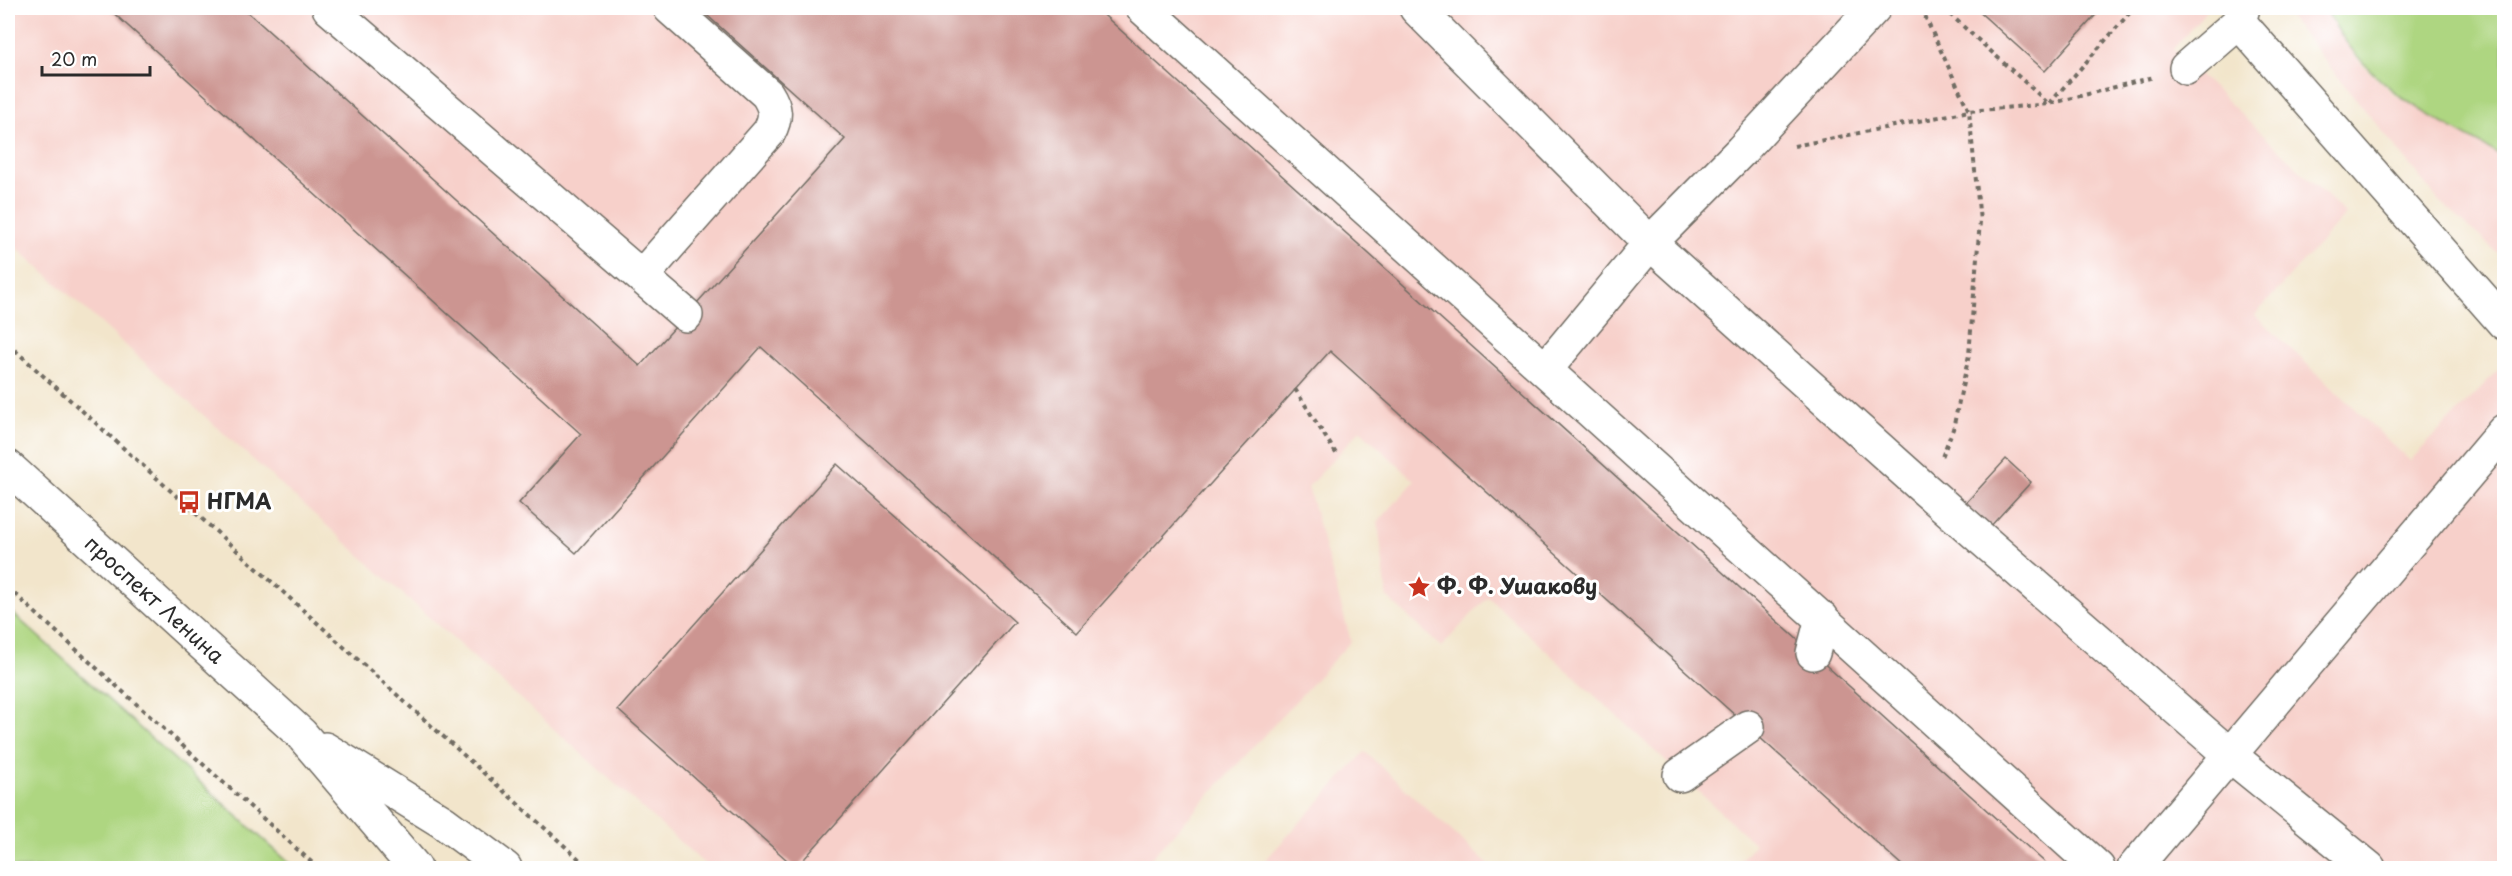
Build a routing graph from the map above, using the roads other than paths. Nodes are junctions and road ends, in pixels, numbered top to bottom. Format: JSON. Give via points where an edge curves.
{"nodes":[{"id":1,"x":329,"y":8,"type":"edge"},
{"id":2,"x":670,"y":8,"type":"edge"},
{"id":3,"x":1143,"y":8,"type":"edge"},
{"id":4,"x":1416,"y":8,"type":"edge"},
{"id":5,"x":1874,"y":8,"type":"edge"},
{"id":6,"x":2241,"y":15,"type":"edge"},
{"id":7,"x":2186,"y":68,"type":"road end"},
{"id":8,"x":1650,"y":243,"type":"junction"},
{"id":9,"x":642,"y":276,"type":"junction"},
{"id":10,"x":686,"y":315,"type":"dead end"},
{"id":11,"x":2505,"y":323,"type":"edge"},
{"id":12,"x":1545,"y":370,"type":"junction"},
{"id":13,"x":2505,"y":431,"type":"edge"},
{"id":14,"x":8,"y":467,"type":"edge"},
{"id":15,"x":1822,"y":618,"type":"junction"},
{"id":16,"x":1813,"y":653,"type":"dead end"},
{"id":17,"x":1748,"y":727,"type":"dead end"},
{"id":18,"x":301,"y":734,"type":"junction"},
{"id":19,"x":2231,"y":756,"type":"junction"},
{"id":20,"x":1680,"y":775,"type":"dead end"},
{"id":21,"x":415,"y":868,"type":"edge"},
{"id":22,"x":506,"y":868,"type":"edge"},
{"id":23,"x":2098,"y":868,"type":"edge"},
{"id":24,"x":2134,"y":868,"type":"edge"},
{"id":25,"x":2369,"y":868,"type":"edge"}],
"edges":[{"from":1,"to":9,"type":"street"},
{"from":2,"to":9,"type":"street","via":[[767,94],[774,106],[775,120],[769,132]]},
{"from":3,"to":12,"type":"street"},
{"from":4,"to":8,"type":"street"},
{"from":5,"to":8,"type":"street"},
{"from":6,"to":7,"type":"street"},
{"from":6,"to":11,"type":"street"},
{"from":8,"to":12,"type":"street"},
{"from":8,"to":19,"type":"street"},
{"from":9,"to":10,"type":"street"},
{"from":12,"to":15,"type":"street"},
{"from":13,"to":19,"type":"street"},
{"from":14,"to":18,"type":"street","name":"проспект Ленина"},
{"from":15,"to":16,"type":"street"},
{"from":15,"to":23,"type":"street"},
{"from":17,"to":20,"type":"street"},
{"from":18,"to":21,"type":"street","name":"проспект Ленина"},
{"from":18,"to":22,"type":"street","name":"проспект Ленина","via":[[442,822]]},
{"from":19,"to":24,"type":"street"},
{"from":19,"to":25,"type":"street"}]}
